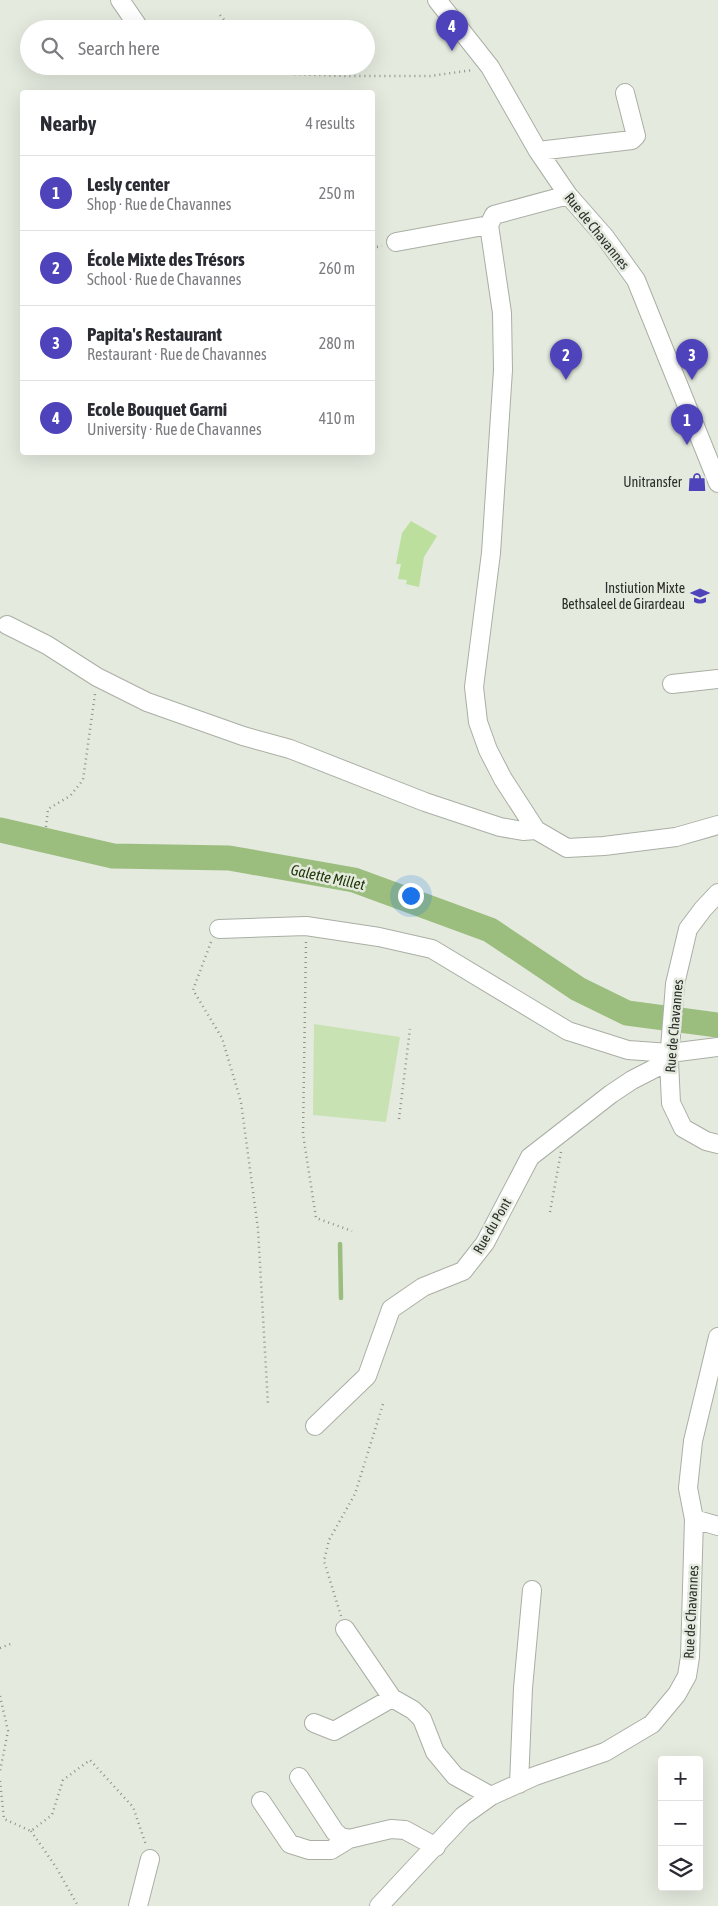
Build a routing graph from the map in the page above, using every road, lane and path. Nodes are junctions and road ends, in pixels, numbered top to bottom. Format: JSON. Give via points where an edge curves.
{"nodes":[{"id":1,"x":120,"y":0,"type":"edge"},
{"id":2,"x":437,"y":0,"type":"edge"},
{"id":3,"x":442,"y":0,"type":"edge"},
{"id":4,"x":220,"y":15,"type":"dead end"},
{"id":5,"x":134,"y":20,"type":"edge"},
{"id":6,"x":224,"y":20,"type":"edge"},
{"id":7,"x":490,"y":67,"type":"junction"},
{"id":8,"x":356,"y":75,"type":"edge"},
{"id":9,"x":626,"y":93,"type":"dead end"},
{"id":10,"x":538,"y":151,"type":"junction"},
{"id":11,"x":568,"y":195,"type":"junction"},
{"id":12,"x":489,"y":225,"type":"junction"},
{"id":13,"x":396,"y":242,"type":"dead end"},
{"id":14,"x":718,"y":483,"type":"edge"},
{"id":15,"x":8,"y":625,"type":"dead end"},
{"id":16,"x":97,"y":677,"type":"junction"},
{"id":17,"x":718,"y":679,"type":"edge"},
{"id":18,"x":672,"y":684,"type":"dead end"},
{"id":19,"x":718,"y":825,"type":"edge"},
{"id":20,"x":46,"y":827,"type":"dead end"},
{"id":21,"x":536,"y":830,"type":"junction"},
{"id":22,"x":718,"y":894,"type":"edge"},
{"id":23,"x":306,"y":926,"type":"junction"},
{"id":24,"x":220,"y":929,"type":"joint"},
{"id":25,"x":410,"y":1029,"type":"dead end"},
{"id":26,"x":718,"y":1047,"type":"edge"},
{"id":27,"x":670,"y":1051,"type":"junction"},
{"id":28,"x":399,"y":1119,"type":"dead end"},
{"id":29,"x":565,"y":1129,"type":"junction"},
{"id":30,"x":718,"y":1144,"type":"edge"},
{"id":31,"x":550,"y":1212,"type":"dead end"},
{"id":32,"x":352,"y":1231,"type":"dead end"},
{"id":33,"x":718,"y":1337,"type":"edge"},
{"id":34,"x":268,"y":1404,"type":"dead end"},
{"id":35,"x":383,"y":1404,"type":"dead end"},
{"id":36,"x":315,"y":1426,"type":"dead end"},
{"id":37,"x":694,"y":1519,"type":"junction"},
{"id":38,"x":718,"y":1526,"type":"edge"},
{"id":39,"x":532,"y":1590,"type":"dead end"},
{"id":40,"x":345,"y":1629,"type":"joint"},
{"id":41,"x":13,"y":1643,"type":"dead end"},
{"id":42,"x":0,"y":1648,"type":"edge"},
{"id":43,"x":0,"y":1696,"type":"edge"},
{"id":44,"x":392,"y":1698,"type":"junction"},
{"id":45,"x":314,"y":1723,"type":"dead end"},
{"id":46,"x":0,"y":1771,"type":"edge"},
{"id":47,"x":299,"y":1777,"type":"dead end"},
{"id":48,"x":0,"y":1781,"type":"edge"},
{"id":49,"x":519,"y":1784,"type":"junction"},
{"id":50,"x":491,"y":1796,"type":"junction"},
{"id":51,"x":261,"y":1801,"type":"dead end"},
{"id":52,"x":30,"y":1831,"type":"junction"},
{"id":53,"x":350,"y":1838,"type":"junction"},
{"id":54,"x":436,"y":1847,"type":"junction"},
{"id":55,"x":150,"y":1859,"type":"joint"},
{"id":56,"x":78,"y":1906,"type":"edge"},
{"id":57,"x":138,"y":1906,"type":"edge"},
{"id":58,"x":379,"y":1906,"type":"edge"}],
"edges":[{"from":1,"to":5,"type":"street"},
{"from":2,"to":3,"type":"street"},
{"from":2,"to":7,"type":"street","name":"Rue de Chavannes"},
{"from":4,"to":6,"type":"path"},
{"from":7,"to":8,"type":"path","via":[[420,76]]},
{"from":7,"to":10,"type":"street","name":"Rue de Chavannes"},
{"from":9,"to":10,"type":"street","via":[[636,136],[632,140]]},
{"from":10,"to":11,"type":"street","name":"Rue de Chavannes"},
{"from":11,"to":12,"type":"street","via":[[494,215]]},
{"from":11,"to":14,"type":"street","name":"Rue de Chavannes","via":[[605,237],[636,280]]},
{"from":12,"to":13,"type":"street"},
{"from":12,"to":21,"type":"street","via":[[502,313],[503,370],[491,553],[474,687],[478,722],[488,750]]},
{"from":15,"to":16,"type":"street"},
{"from":16,"to":20,"type":"path","via":[[83,780],[70,796],[48,809]]},
{"from":16,"to":21,"type":"street","via":[[146,702],[290,749],[424,802],[500,827]]},
{"from":17,"to":18,"type":"street"},
{"from":19,"to":21,"type":"street","via":[[676,837],[567,848]]},
{"from":22,"to":27,"type":"street","name":"Rue de Chavannes","via":[[688,929],[676,984]]},
{"from":23,"to":24,"type":"street"},
{"from":23,"to":27,"type":"street","via":[[379,936],[432,949],[568,1030],[628,1050]]},
{"from":23,"to":32,"type":"path","via":[[303,1134],[316,1218]]},
{"from":24,"to":34,"type":"path","via":[[193,990],[222,1038],[241,1102],[258,1228]]},
{"from":25,"to":28,"type":"path"},
{"from":26,"to":27,"type":"street"},
{"from":27,"to":29,"type":"street","name":"Rue du Pont"},
{"from":27,"to":30,"type":"street","name":"Rue de Chavannes","via":[[670,1103],[683,1128]]},
{"from":29,"to":31,"type":"path"},
{"from":29,"to":36,"type":"street","name":"Rue du Pont","via":[[530,1157],[485,1242],[463,1271],[423,1287],[391,1309],[367,1376]]},
{"from":33,"to":37,"type":"street","name":"Rue de Chavannes","via":[[693,1441],[688,1488]]},
{"from":35,"to":40,"type":"path","via":[[355,1494],[329,1540],[324,1561]]},
{"from":37,"to":38,"type":"street"},
{"from":37,"to":49,"type":"street","name":"Rue de Chavannes","via":[[690,1656],[687,1676],[677,1694],[652,1724],[605,1752]]},
{"from":39,"to":49,"type":"street"},
{"from":40,"to":44,"type":"street"},
{"from":41,"to":42,"type":"path"},
{"from":43,"to":46,"type":"path","via":[[8,1732]]},
{"from":44,"to":45,"type":"street","via":[[334,1731]]},
{"from":44,"to":50,"type":"street","via":[[413,1710],[422,1720],[435,1752],[455,1776]]},
{"from":47,"to":53,"type":"street","via":[[335,1832]]},
{"from":48,"to":52,"type":"path","via":[[4,1819]]},
{"from":49,"to":50,"type":"street","name":"Rue de Chavannes"},
{"from":50,"to":54,"type":"street","name":"Rue de Chavannes","via":[[463,1816]]},
{"from":51,"to":53,"type":"street","via":[[290,1844],[309,1850],[331,1850]]},
{"from":52,"to":55,"type":"path","via":[[52,1815],[63,1780],[90,1760],[133,1807]]},
{"from":52,"to":56,"type":"path"},
{"from":53,"to":54,"type":"street","via":[[391,1829],[405,1830]]},
{"from":54,"to":58,"type":"street","name":"Rue de Chavannes"},
{"from":55,"to":57,"type":"street"}]}
